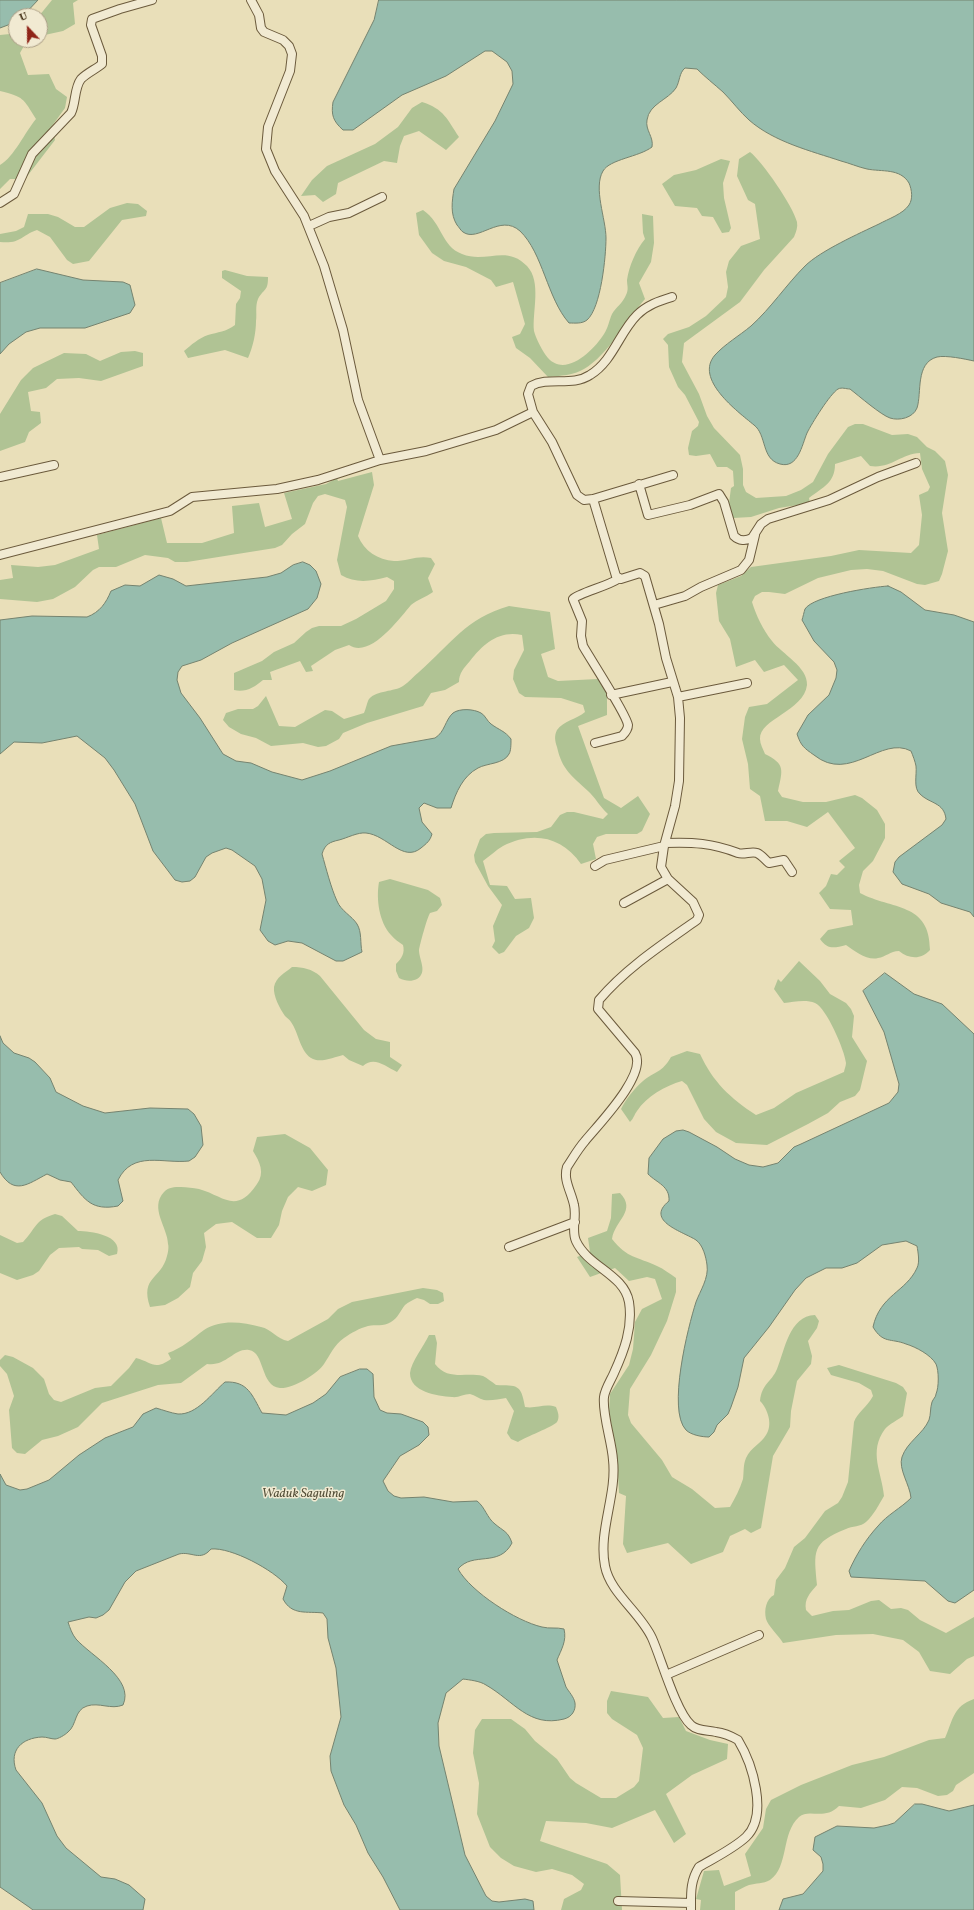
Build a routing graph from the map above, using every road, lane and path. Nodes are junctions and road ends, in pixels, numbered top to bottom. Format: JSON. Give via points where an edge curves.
{"nodes":[{"id":1,"x":152,"y":0,"type":"edge"},
{"id":2,"x":251,"y":0,"type":"edge"},
{"id":3,"x":382,"y":197,"type":"dead end"},
{"id":4,"x":0,"y":203,"type":"edge"},
{"id":5,"x":308,"y":226,"type":"junction"},
{"id":6,"x":672,"y":297,"type":"dead end"},
{"id":7,"x":533,"y":412,"type":"junction"},
{"id":8,"x":380,"y":460,"type":"junction"},
{"id":9,"x":916,"y":463,"type":"dead end"},
{"id":10,"x":54,"y":465,"type":"dead end"},
{"id":11,"x":673,"y":475,"type":"dead end"},
{"id":12,"x":0,"y":476,"type":"edge"},
{"id":13,"x":639,"y":484,"type":"junction"},
{"id":14,"x":593,"y":499,"type":"junction"},
{"id":15,"x":756,"y":534,"type":"junction"},
{"id":16,"x":0,"y":555,"type":"edge"},
{"id":17,"x":618,"y":579,"type":"junction"},
{"id":18,"x":654,"y":605,"type":"junction"},
{"id":19,"x":672,"y":682,"type":"junction"},
{"id":20,"x":746,"y":683,"type":"dead end"},
{"id":21,"x":611,"y":695,"type":"junction"},
{"id":22,"x":678,"y":697,"type":"junction"},
{"id":23,"x":595,"y":743,"type":"dead end"},
{"id":24,"x":664,"y":845,"type":"junction"},
{"id":25,"x":595,"y":866,"type":"dead end"},
{"id":26,"x":792,"y":872,"type":"dead end"},
{"id":27,"x":668,"y":879,"type":"junction"},
{"id":28,"x":624,"y":903,"type":"dead end"},
{"id":29,"x":575,"y":1222,"type":"junction"},
{"id":30,"x":508,"y":1247,"type":"dead end"},
{"id":31,"x":759,"y":1635,"type":"dead end"},
{"id":32,"x":666,"y":1675,"type":"junction"},
{"id":33,"x":618,"y":1901,"type":"dead end"},
{"id":34,"x":691,"y":1907,"type":"edge"}],
"edges":[{"from":1,"to":4,"type":"street","via":[[92,20],[91,25],[102,56],[102,64],[79,83],[71,114],[32,154],[14,194]]},
{"from":2,"to":5,"type":"street","via":[[264,32],[283,40],[292,54],[290,71],[268,127],[266,150],[275,171],[296,202]]},
{"from":3,"to":5,"type":"street","via":[[349,213]]},
{"from":5,"to":8,"type":"street","via":[[336,300],[358,400]]},
{"from":6,"to":7,"type":"street","via":[[653,304],[637,315],[613,351],[591,374],[577,380],[541,382],[531,386],[528,394]]},
{"from":7,"to":8,"type":"street","via":[[496,430],[471,438],[408,456]]},
{"from":7,"to":14,"type":"street","via":[[552,442],[577,495],[584,500]]},
{"from":8,"to":16,"type":"street","via":[[318,480],[276,489],[192,497],[170,511]]},
{"from":9,"to":15,"type":"street","via":[[829,500],[768,519],[761,524]]},
{"from":10,"to":12,"type":"street"},
{"from":11,"to":13,"type":"street"},
{"from":13,"to":14,"type":"street"},
{"from":13,"to":15,"type":"street","via":[[648,515],[690,505],[719,494],[724,502],[734,536],[745,540]]},
{"from":14,"to":17,"type":"street"},
{"from":15,"to":18,"type":"street","via":[[749,560],[741,570],[685,596]]},
{"from":17,"to":18,"type":"street","via":[[643,574]]},
{"from":17,"to":21,"type":"street","via":[[573,599],[582,621],[583,646]]},
{"from":18,"to":19,"type":"street"},
{"from":19,"to":21,"type":"street"},
{"from":19,"to":22,"type":"street"},
{"from":20,"to":22,"type":"street"},
{"from":21,"to":23,"type":"street","via":[[626,718],[627,730],[622,736]]},
{"from":22,"to":24,"type":"street","via":[[679,781]]},
{"from":24,"to":25,"type":"street","via":[[605,860]]},
{"from":24,"to":26,"type":"street","via":[[700,843],[729,848],[739,853],[759,854],[769,863],[784,860]]},
{"from":24,"to":27,"type":"street","via":[[661,867]]},
{"from":27,"to":28,"type":"street"},
{"from":27,"to":29,"type":"street","via":[[693,902],[698,917],[651,953],[599,1000],[598,1010],[638,1059],[635,1072],[626,1089],[567,1167],[564,1178],[574,1207]]},
{"from":29,"to":30,"type":"street"},
{"from":29,"to":32,"type":"street","via":[[574,1233],[579,1246],[619,1283],[625,1291],[630,1311],[627,1343],[604,1396],[614,1460],[613,1491],[605,1536],[605,1567],[612,1584],[652,1637]]},
{"from":31,"to":32,"type":"street"},
{"from":32,"to":34,"type":"street","via":[[689,1724],[696,1729],[716,1732],[738,1740],[750,1765],[756,1786],[756,1818],[752,1829],[746,1837],[700,1867],[691,1886]]},
{"from":33,"to":34,"type":"street"}]}
